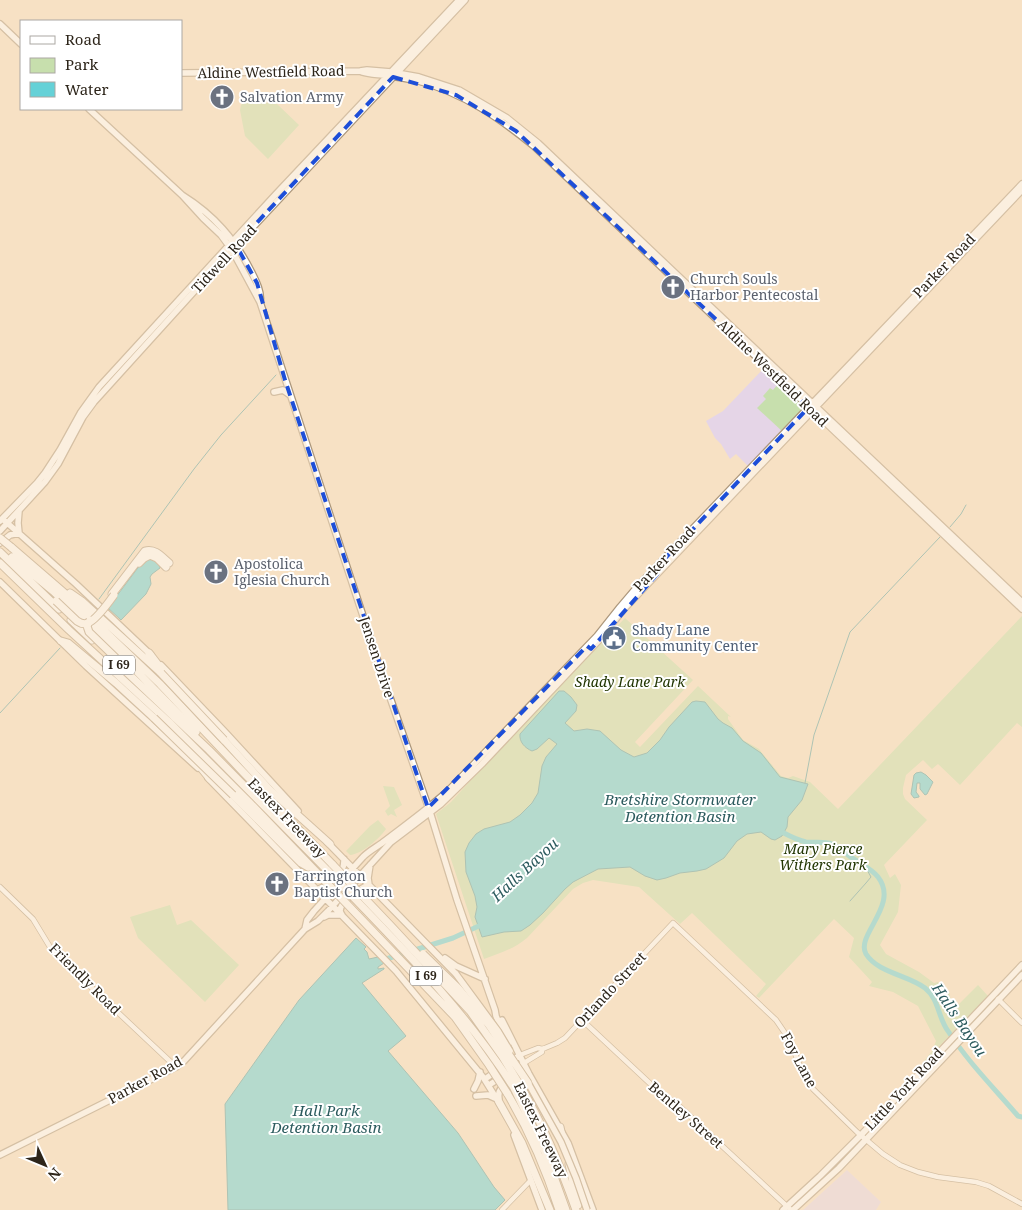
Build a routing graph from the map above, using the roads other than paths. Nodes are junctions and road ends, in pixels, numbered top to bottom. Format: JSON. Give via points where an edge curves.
{"nodes":[{"id":1,"x":459,"y":0,"type":"edge"},
{"id":2,"x":465,"y":0,"type":"edge"},
{"id":3,"x":451,"y":12,"type":"junction"},
{"id":4,"x":0,"y":24,"type":"edge"},
{"id":5,"x":20,"y":43,"type":"edge"},
{"id":6,"x":182,"y":73,"type":"edge"},
{"id":7,"x":392,"y":74,"type":"junction"},
{"id":8,"x":90,"y":110,"type":"edge"},
{"id":9,"x":1022,"y":184,"type":"edge"},
{"id":10,"x":1022,"y":190,"type":"edge"},
{"id":11,"x":233,"y":245,"type":"junction"},
{"id":12,"x":953,"y":260,"type":"junction"},
{"id":13,"x":128,"y":360,"type":"junction"},
{"id":14,"x":274,"y":392,"type":"dead end"},
{"id":15,"x":290,"y":394,"type":"junction"},
{"id":16,"x":813,"y":407,"type":"junction"},
{"id":17,"x":19,"y":511,"type":"junction"},
{"id":18,"x":1,"y":516,"type":"edge"},
{"id":19,"x":8,"y":523,"type":"junction"},
{"id":20,"x":0,"y":531,"type":"edge"},
{"id":21,"x":19,"y":533,"type":"junction"},
{"id":22,"x":0,"y":538,"type":"edge"},
{"id":23,"x":0,"y":544,"type":"edge"},
{"id":24,"x":4,"y":551,"type":"edge"},
{"id":25,"x":0,"y":563,"type":"edge"},
{"id":26,"x":168,"y":565,"type":"dead end"},
{"id":27,"x":0,"y":582,"type":"edge"},
{"id":28,"x":52,"y":582,"type":"junction"},
{"id":29,"x":1022,"y":602,"type":"edge"},
{"id":30,"x":1022,"y":609,"type":"edge"},
{"id":31,"x":91,"y":620,"type":"junction"},
{"id":32,"x":61,"y":641,"type":"junction"},
{"id":33,"x":149,"y":653,"type":"junction"},
{"id":34,"x":125,"y":665,"type":"junction"},
{"id":35,"x":169,"y":722,"type":"junction"},
{"id":36,"x":205,"y":742,"type":"junction"},
{"id":37,"x":209,"y":750,"type":"junction"},
{"id":38,"x":226,"y":754,"type":"junction"},
{"id":39,"x":234,"y":775,"type":"junction"},
{"id":40,"x":210,"y":779,"type":"junction"},
{"id":41,"x":429,"y":810,"type":"junction"},
{"id":42,"x":390,"y":840,"type":"junction"},
{"id":43,"x":330,"y":844,"type":"junction"},
{"id":44,"x":363,"y":857,"type":"junction"},
{"id":45,"x":344,"y":859,"type":"junction"},
{"id":46,"x":371,"y":864,"type":"junction"},
{"id":47,"x":353,"y":868,"type":"junction"},
{"id":48,"x":314,"y":870,"type":"junction"},
{"id":49,"x":360,"y":876,"type":"junction"},
{"id":50,"x":369,"y":885,"type":"junction"},
{"id":51,"x":0,"y":887,"type":"edge"},
{"id":52,"x":316,"y":890,"type":"junction"},
{"id":53,"x":325,"y":898,"type":"junction"},
{"id":54,"x":333,"y":906,"type":"junction"},
{"id":55,"x":342,"y":915,"type":"junction"},
{"id":56,"x":320,"y":918,"type":"junction"},
{"id":57,"x":673,"y":923,"type":"joint"},
{"id":58,"x":304,"y":929,"type":"junction"},
{"id":59,"x":446,"y":961,"type":"junction"},
{"id":60,"x":480,"y":964,"type":"junction"},
{"id":61,"x":1022,"y":965,"type":"edge"},
{"id":62,"x":470,"y":972,"type":"junction"},
{"id":63,"x":1022,"y":976,"type":"edge"},
{"id":64,"x":485,"y":979,"type":"junction"},
{"id":65,"x":993,"y":995,"type":"junction"},
{"id":66,"x":999,"y":1000,"type":"junction"},
{"id":67,"x":496,"y":1010,"type":"junction"},
{"id":68,"x":582,"y":1020,"type":"junction"},
{"id":69,"x":1022,"y":1022,"type":"edge"},
{"id":70,"x":542,"y":1049,"type":"junction"},
{"id":71,"x":943,"y":1053,"type":"junction"},
{"id":72,"x":520,"y":1055,"type":"junction"},
{"id":73,"x":514,"y":1060,"type":"junction"},
{"id":74,"x":524,"y":1064,"type":"junction"},
{"id":75,"x":176,"y":1067,"type":"junction"},
{"id":76,"x":480,"y":1072,"type":"junction"},
{"id":77,"x":485,"y":1079,"type":"junction"},
{"id":78,"x":523,"y":1083,"type":"junction"},
{"id":79,"x":489,"y":1085,"type":"junction"},
{"id":80,"x":474,"y":1088,"type":"dead end"},
{"id":81,"x":902,"y":1092,"type":"junction"},
{"id":82,"x":476,"y":1096,"type":"dead end"},
{"id":83,"x":907,"y":1097,"type":"junction"},
{"id":84,"x":499,"y":1101,"type":"junction"},
{"id":85,"x":560,"y":1128,"type":"junction"},
{"id":86,"x":861,"y":1135,"type":"junction"},
{"id":87,"x":866,"y":1140,"type":"junction"},
{"id":88,"x":0,"y":1154,"type":"edge"},
{"id":89,"x":820,"y":1176,"type":"junction"},
{"id":90,"x":549,"y":1179,"type":"junction"},
{"id":91,"x":531,"y":1180,"type":"junction"},
{"id":92,"x":822,"y":1184,"type":"junction"},
{"id":93,"x":1022,"y":1204,"type":"edge"},
{"id":94,"x":789,"y":1209,"type":"edge"},
{"id":95,"x":502,"y":1210,"type":"edge"},
{"id":96,"x":542,"y":1210,"type":"edge"},
{"id":97,"x":552,"y":1210,"type":"edge"},
{"id":98,"x":559,"y":1210,"type":"edge"},
{"id":99,"x":566,"y":1210,"type":"edge"},
{"id":100,"x":577,"y":1210,"type":"edge"},
{"id":101,"x":587,"y":1210,"type":"edge"},
{"id":102,"x":593,"y":1210,"type":"edge"}],
"edges":[{"from":1,"to":3,"type":"main road","name":"Tidwell Road"},
{"from":2,"to":3,"type":"main road","name":"Tidwell Road"},
{"from":3,"to":7,"type":"main road","name":"Tidwell Road"},
{"from":4,"to":5,"type":"main road"},
{"from":6,"to":7,"type":"main road","name":"Aldine Westfield Road"},
{"from":7,"to":11,"type":"main road","name":"Tidwell Road"},
{"from":7,"to":16,"type":"main road","name":"Aldine Westfield Road","via":[[459,90],[514,123]]},
{"from":8,"to":11,"type":"main road","name":"Jensen Drive"},
{"from":9,"to":12,"type":"main road","name":"Parker Road"},
{"from":10,"to":12,"type":"main road","name":"Parker Road"},
{"from":11,"to":13,"type":"main road","name":"Tidwell Road"},
{"from":11,"to":15,"type":"main road","name":"Jensen Drive","via":[[243,255],[257,283],[260,302]]},
{"from":12,"to":16,"type":"main road","name":"Parker Road"},
{"from":13,"to":17,"type":"main road","name":"Tidwell Road","via":[[83,417],[58,464]]},
{"from":13,"to":18,"type":"main road","name":"Tidwell Road","via":[[88,401],[61,450],[37,484]]},
{"from":14,"to":15,"type":"main road","via":[[283,390]]},
{"from":15,"to":41,"type":"main road","name":"Jensen Drive"},
{"from":16,"to":29,"type":"main road","name":"Aldine Westfield Road"},
{"from":16,"to":30,"type":"main road","name":"Aldine Westfield Road"},
{"from":16,"to":41,"type":"main road","name":"Parker Road","via":[[657,570],[451,795]]},
{"from":17,"to":19,"type":"main road","name":"Tidwell Road"},
{"from":17,"to":21,"type":"main road"},
{"from":18,"to":19,"type":"main road"},
{"from":19,"to":20,"type":"main road","name":"Tidwell Road"},
{"from":19,"to":21,"type":"main road"},
{"from":21,"to":23,"type":"main road","via":[[6,537]]},
{"from":21,"to":33,"type":"main road"},
{"from":22,"to":24,"type":"highway","name":"Eastex Freeway","number":"I 69","bridge":true},
{"from":24,"to":28,"type":"highway","name":"Eastex Freeway","number":"I 69"},
{"from":24,"to":31,"type":"highway","bridge":true,"via":[[81,621]]},
{"from":24,"to":36,"type":"highway","name":"Eastex Freeway","via":[[53,591],[120,654]]},
{"from":24,"to":37,"type":"highway","number":"I 69"},
{"from":25,"to":35,"type":"highway","name":"Eastex Freeway","number":"I 69"},
{"from":26,"to":31,"type":"highway","bridge":true,"via":[[154,556],[144,558]]},
{"from":27,"to":32,"type":"main road"},
{"from":28,"to":38,"type":"highway","name":"Eastex Freeway","number":"I 69","via":[[160,684]]},
{"from":28,"to":43,"type":"highway","bridge":true,"via":[[83,602],[161,673],[270,790]]},
{"from":31,"to":34,"type":"highway","bridge":true,"via":[[88,629],[91,634]]},
{"from":32,"to":40,"type":"main road"},
{"from":32,"to":48,"type":"highway","bridge":true,"via":[[68,643],[116,683],[301,863]]},
{"from":33,"to":38,"type":"highway"},
{"from":33,"to":43,"type":"main road"},
{"from":34,"to":36,"type":"highway"},
{"from":34,"to":37,"type":"highway"},
{"from":35,"to":40,"type":"highway"},
{"from":35,"to":48,"type":"highway","name":"Eastex Freeway","number":"I 69"},
{"from":36,"to":39,"type":"highway","name":"Eastex Freeway"},
{"from":37,"to":39,"type":"highway","number":"I 69"},
{"from":38,"to":78,"type":"highway","name":"Eastex Freeway","number":"I 69","bridge":true,"via":[[470,1012]]},
{"from":39,"to":78,"type":"highway","number":"I 69","bridge":true,"via":[[447,997],[497,1061]]},
{"from":40,"to":52,"type":"main road"},
{"from":41,"to":42,"type":"main road","name":"Parker Road"},
{"from":41,"to":60,"type":"main road","name":"Jensen Drive"},
{"from":42,"to":44,"type":"main road","name":"Parker Road"},
{"from":42,"to":46,"type":"main road","name":"Parker Road"},
{"from":43,"to":45,"type":"main road"},
{"from":44,"to":45,"type":"main road"},
{"from":44,"to":47,"type":"main road","name":"Parker Road"},
{"from":45,"to":47,"type":"main road"},
{"from":45,"to":52,"type":"main road","via":[[339,875]]},
{"from":46,"to":49,"type":"main road","name":"Parker Road"},
{"from":46,"to":50,"type":"main road"},
{"from":47,"to":49,"type":"main road"},
{"from":47,"to":53,"type":"main road","name":"Parker Road"},
{"from":48,"to":90,"type":"highway","name":"Eastex Freeway","number":"I 69","bridge":true,"via":[[454,1018],[518,1111]]},
{"from":49,"to":50,"type":"main road"},
{"from":49,"to":54,"type":"main road","name":"Parker Road"},
{"from":50,"to":55,"type":"main road","via":[[344,904],[340,911]]},
{"from":50,"to":59,"type":"main road"},
{"from":51,"to":75,"type":"street","name":"Friendly Road","via":[[33,919],[60,958]]},
{"from":52,"to":53,"type":"main road"},
{"from":53,"to":54,"type":"main road"},
{"from":53,"to":58,"type":"main road","name":"Parker Road","via":[[307,920]]},
{"from":54,"to":55,"type":"main road"},
{"from":54,"to":56,"type":"main road","name":"Parker Road"},
{"from":55,"to":56,"type":"main road"},
{"from":55,"to":76,"type":"main road","via":[[396,971]]},
{"from":56,"to":58,"type":"main road","name":"Parker Road"},
{"from":57,"to":68,"type":"street","name":"Orlando Street"},
{"from":57,"to":86,"type":"street","name":"Foy Lane","via":[[776,1020],[813,1089]]},
{"from":58,"to":75,"type":"main road","name":"Parker Road"},
{"from":59,"to":62,"type":"main road"},
{"from":59,"to":78,"type":"main road","bridge":true,"via":[[498,1031]]},
{"from":60,"to":62,"type":"main road","via":[[475,972]]},
{"from":60,"to":64,"type":"main road","name":"Jensen Drive"},
{"from":61,"to":65,"type":"main road","name":"Little York Road"},
{"from":62,"to":64,"type":"main road"},
{"from":63,"to":66,"type":"main road","name":"Little York Road"},
{"from":64,"to":67,"type":"main road","name":"Jensen Drive"},
{"from":65,"to":66,"type":"street"},
{"from":65,"to":71,"type":"main road","name":"Little York Road"},
{"from":66,"to":69,"type":"street"},
{"from":66,"to":71,"type":"main road","name":"Little York Road","via":[[963,1038]]},
{"from":67,"to":72,"type":"main road","name":"Jensen Drive"},
{"from":67,"to":73,"type":"main road","name":"Jensen Drive"},
{"from":68,"to":70,"type":"street","name":"Orlando Street","via":[[562,1040]]},
{"from":68,"to":94,"type":"street","name":"Bentley Street"},
{"from":70,"to":72,"type":"street","name":"Orlando Street"},
{"from":70,"to":74,"type":"street","name":"Orlando Street"},
{"from":71,"to":81,"type":"main road","name":"Little York Road"},
{"from":71,"to":83,"type":"main road","name":"Little York Road"},
{"from":72,"to":73,"type":"main road"},
{"from":72,"to":74,"type":"main road","name":"Jensen Drive"},
{"from":73,"to":77,"type":"main road"},
{"from":74,"to":78,"type":"main road","name":"Jensen Drive"},
{"from":74,"to":79,"type":"main road"},
{"from":75,"to":88,"type":"main road","name":"Parker Road"},
{"from":76,"to":77,"type":"main road"},
{"from":76,"to":80,"type":"main road"},
{"from":77,"to":79,"type":"main road"},
{"from":78,"to":84,"type":"main road","via":[[525,1074],[503,1086],[498,1092]]},
{"from":78,"to":85,"type":"main road","name":"Jensen Drive"},
{"from":78,"to":99,"type":"highway","number":"I 69"},
{"from":78,"to":100,"type":"highway","name":"Eastex Freeway","number":"I 69"},
{"from":78,"to":101,"type":"main road","bridge":true,"via":[[561,1142]]},
{"from":79,"to":84,"type":"main road"},
{"from":81,"to":83,"type":"main road"},
{"from":81,"to":86,"type":"main road","name":"Little York Road"},
{"from":82,"to":84,"type":"main road","via":[[488,1095]]},
{"from":83,"to":87,"type":"main road","name":"Little York Road"},
{"from":84,"to":91,"type":"main road"},
{"from":84,"to":97,"type":"highway"},
{"from":85,"to":100,"type":"highway"},
{"from":85,"to":102,"type":"main road","name":"Jensen Drive"},
{"from":86,"to":87,"type":"street","name":"Foy Lane"},
{"from":86,"to":89,"type":"main road","name":"Little York Road"},
{"from":87,"to":92,"type":"main road","name":"Little York Road"},
{"from":87,"to":93,"type":"street","name":"Foy Lane","via":[[900,1165],[924,1174],[982,1184]]},
{"from":89,"to":92,"type":"main road"},
{"from":89,"to":94,"type":"main road","name":"Little York Road"},
{"from":90,"to":97,"type":"highway"},
{"from":90,"to":98,"type":"highway","name":"Eastex Freeway","number":"I 69"},
{"from":91,"to":95,"type":"street"},
{"from":91,"to":96,"type":"main road"},
{"from":92,"to":94,"type":"main road","name":"Little York Road"}]}
